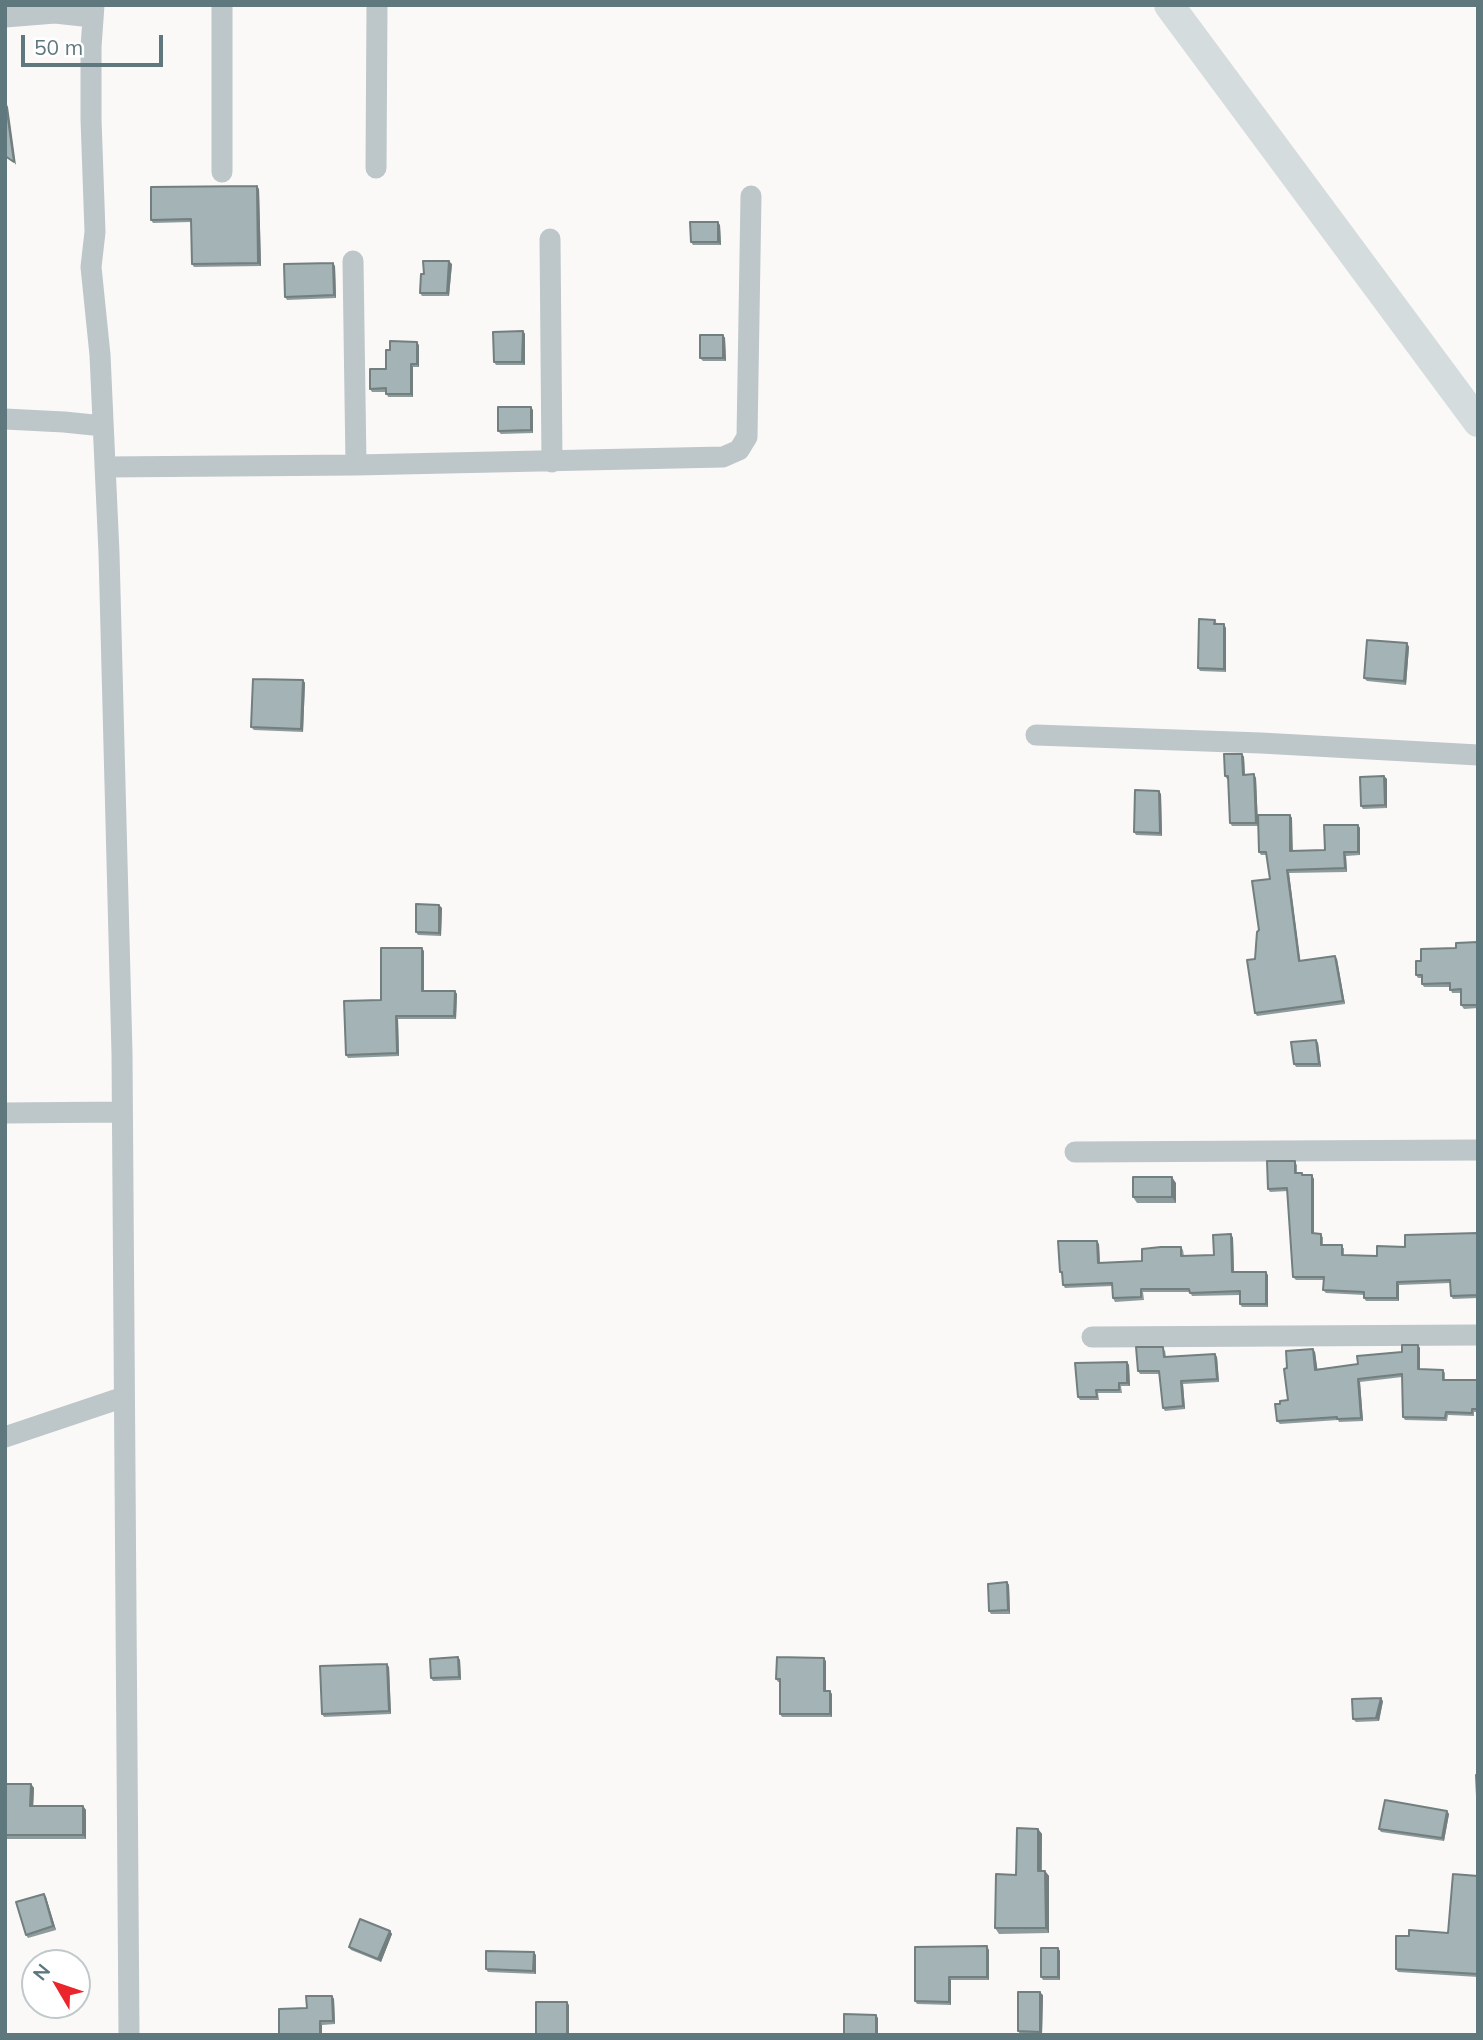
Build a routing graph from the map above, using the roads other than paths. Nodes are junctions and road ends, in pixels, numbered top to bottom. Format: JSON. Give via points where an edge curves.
{"nodes":[{"id":1,"x":222,"y":5,"type":"edge"},
{"id":2,"x":377,"y":5,"type":"edge"},
{"id":3,"x":1169,"y":5,"type":"edge"},
{"id":4,"x":93,"y":11,"type":"edge"},
{"id":5,"x":5,"y":18,"type":"edge"},
{"id":6,"x":376,"y":168,"type":"dead end"},
{"id":7,"x":222,"y":172,"type":"dead end"},
{"id":8,"x":751,"y":196,"type":"dead end"},
{"id":9,"x":550,"y":239,"type":"dead end"},
{"id":10,"x":352,"y":261,"type":"dead end"},
{"id":11,"x":5,"y":419,"type":"edge"},
{"id":12,"x":1478,"y":422,"type":"edge"},
{"id":13,"x":103,"y":426,"type":"junction"},
{"id":14,"x":552,"y":462,"type":"junction"},
{"id":15,"x":356,"y":465,"type":"junction"},
{"id":16,"x":105,"y":467,"type":"junction"},
{"id":17,"x":1036,"y":735,"type":"dead end"},
{"id":18,"x":1478,"y":755,"type":"edge"},
{"id":19,"x":122,"y":1112,"type":"junction"},
{"id":20,"x":5,"y":1113,"type":"edge"},
{"id":21,"x":1478,"y":1150,"type":"edge"},
{"id":22,"x":1075,"y":1152,"type":"dead end"},
{"id":23,"x":1478,"y":1335,"type":"edge"},
{"id":24,"x":1091,"y":1336,"type":"dead end"},
{"id":25,"x":124,"y":1397,"type":"junction"},
{"id":26,"x":5,"y":1437,"type":"edge"},
{"id":27,"x":129,"y":2035,"type":"edge"}],
"edges":[{"from":1,"to":7,"type":"street"},
{"from":2,"to":6,"type":"street"},
{"from":3,"to":12,"type":"main road"},
{"from":4,"to":5,"type":"street"},
{"from":4,"to":13,"type":"street","via":[[95,232],[91,267]]},
{"from":8,"to":14,"type":"street","via":[[747,437],[739,450],[723,457]]},
{"from":9,"to":14,"type":"street"},
{"from":10,"to":15,"type":"street"},
{"from":11,"to":13,"type":"street"},
{"from":13,"to":16,"type":"street"},
{"from":14,"to":15,"type":"street"},
{"from":15,"to":16,"type":"street"},
{"from":16,"to":19,"type":"street"},
{"from":17,"to":18,"type":"street"},
{"from":19,"to":20,"type":"street"},
{"from":19,"to":25,"type":"street"},
{"from":21,"to":22,"type":"street"},
{"from":23,"to":24,"type":"street"},
{"from":25,"to":26,"type":"street"},
{"from":25,"to":27,"type":"street"}]}
